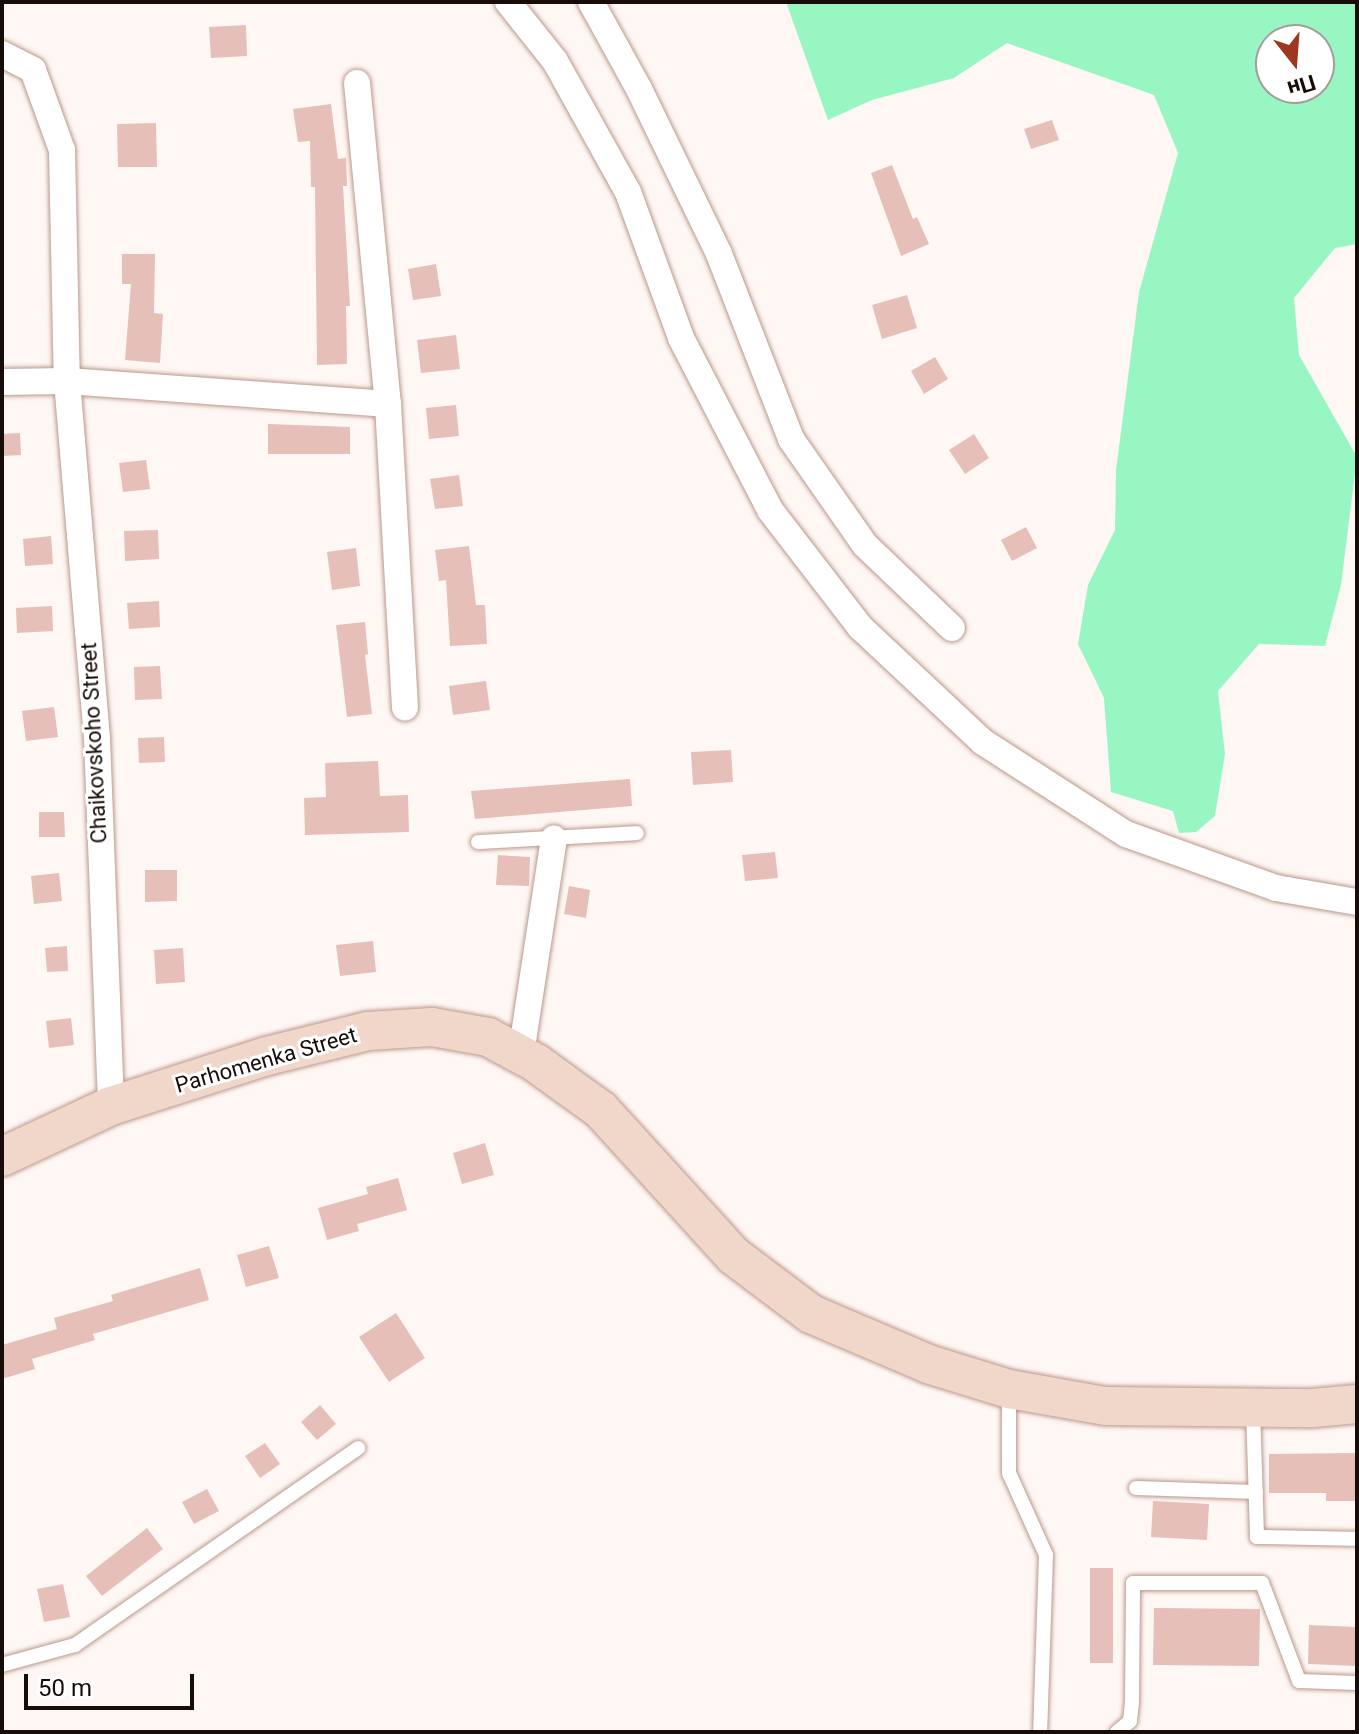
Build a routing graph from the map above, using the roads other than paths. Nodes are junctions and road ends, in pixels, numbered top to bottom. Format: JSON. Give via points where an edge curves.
{"nodes":[{"id":1,"x":508,"y":2,"type":"edge"},
{"id":2,"x":591,"y":2,"type":"edge"},
{"id":3,"x":9,"y":58,"type":"edge"},
{"id":4,"x":357,"y":83,"type":"dead end"},
{"id":5,"x":67,"y":381,"type":"junction"},
{"id":6,"x":2,"y":382,"type":"edge"},
{"id":7,"x":388,"y":404,"type":"junction"},
{"id":8,"x":952,"y":628,"type":"dead end"},
{"id":9,"x":405,"y":708,"type":"dead end"},
{"id":10,"x":637,"y":833,"type":"dead end"},
{"id":11,"x":554,"y":839,"type":"junction"},
{"id":12,"x":478,"y":842,"type":"dead end"},
{"id":13,"x":1357,"y":902,"type":"edge"},
{"id":14,"x":529,"y":1059,"type":"junction"},
{"id":15,"x":111,"y":1106,"type":"junction"},
{"id":16,"x":2,"y":1157,"type":"edge"},
{"id":17,"x":1009,"y":1389,"type":"junction"},
{"id":18,"x":1357,"y":1404,"type":"edge"},
{"id":19,"x":1253,"y":1407,"type":"junction"},
{"id":20,"x":358,"y":1448,"type":"dead end"},
{"id":21,"x":1136,"y":1488,"type":"dead end"},
{"id":22,"x":1256,"y":1492,"type":"junction"},
{"id":23,"x":1357,"y":1539,"type":"edge"},
{"id":24,"x":2,"y":1665,"type":"edge"},
{"id":25,"x":1357,"y":1683,"type":"edge"},
{"id":26,"x":1040,"y":1732,"type":"edge"},
{"id":27,"x":1117,"y":1732,"type":"edge"}],
"edges":[{"from":1,"to":13,"type":"street","via":[[555,61],[628,192],[681,338],[770,510],[860,627],[983,742],[1126,834],[1276,888]]},
{"from":2,"to":8,"type":"street","via":[[719,254],[791,439],[865,545]]},
{"from":3,"to":5,"type":"street","name":"Chaikovskoho Street","via":[[33,70],[62,150]]},
{"from":4,"to":7,"type":"street"},
{"from":5,"to":6,"type":"street"},
{"from":5,"to":7,"type":"street"},
{"from":5,"to":15,"type":"street","name":"Chaikovskoho Street","via":[[97,739]]},
{"from":7,"to":9,"type":"street"},
{"from":10,"to":11,"type":"lane"},
{"from":11,"to":12,"type":"lane"},
{"from":11,"to":14,"type":"street"},
{"from":14,"to":15,"type":"main road","name":"Parhomenka Street","via":[[488,1037],[432,1027],[368,1031],[267,1056]]},
{"from":14,"to":17,"type":"main road","name":"Parhomenka Street","via":[[601,1110],[734,1256],[811,1314],[928,1364]]},
{"from":15,"to":16,"type":"main road","name":"Parhomenka Street"},
{"from":17,"to":19,"type":"main road","name":"Parhomenka Street","via":[[1105,1406]]},
{"from":17,"to":26,"type":"lane","via":[[1009,1473],[1046,1555]]},
{"from":18,"to":19,"type":"main road","name":"Parhomenka Street"},
{"from":19,"to":22,"type":"lane"},
{"from":20,"to":24,"type":"lane","via":[[75,1645]]},
{"from":21,"to":22,"type":"lane"},
{"from":22,"to":23,"type":"lane","via":[[1257,1537]]},
{"from":25,"to":27,"type":"lane","via":[[1299,1681],[1262,1583],[1133,1583],[1132,1703],[1130,1721]]}]}
